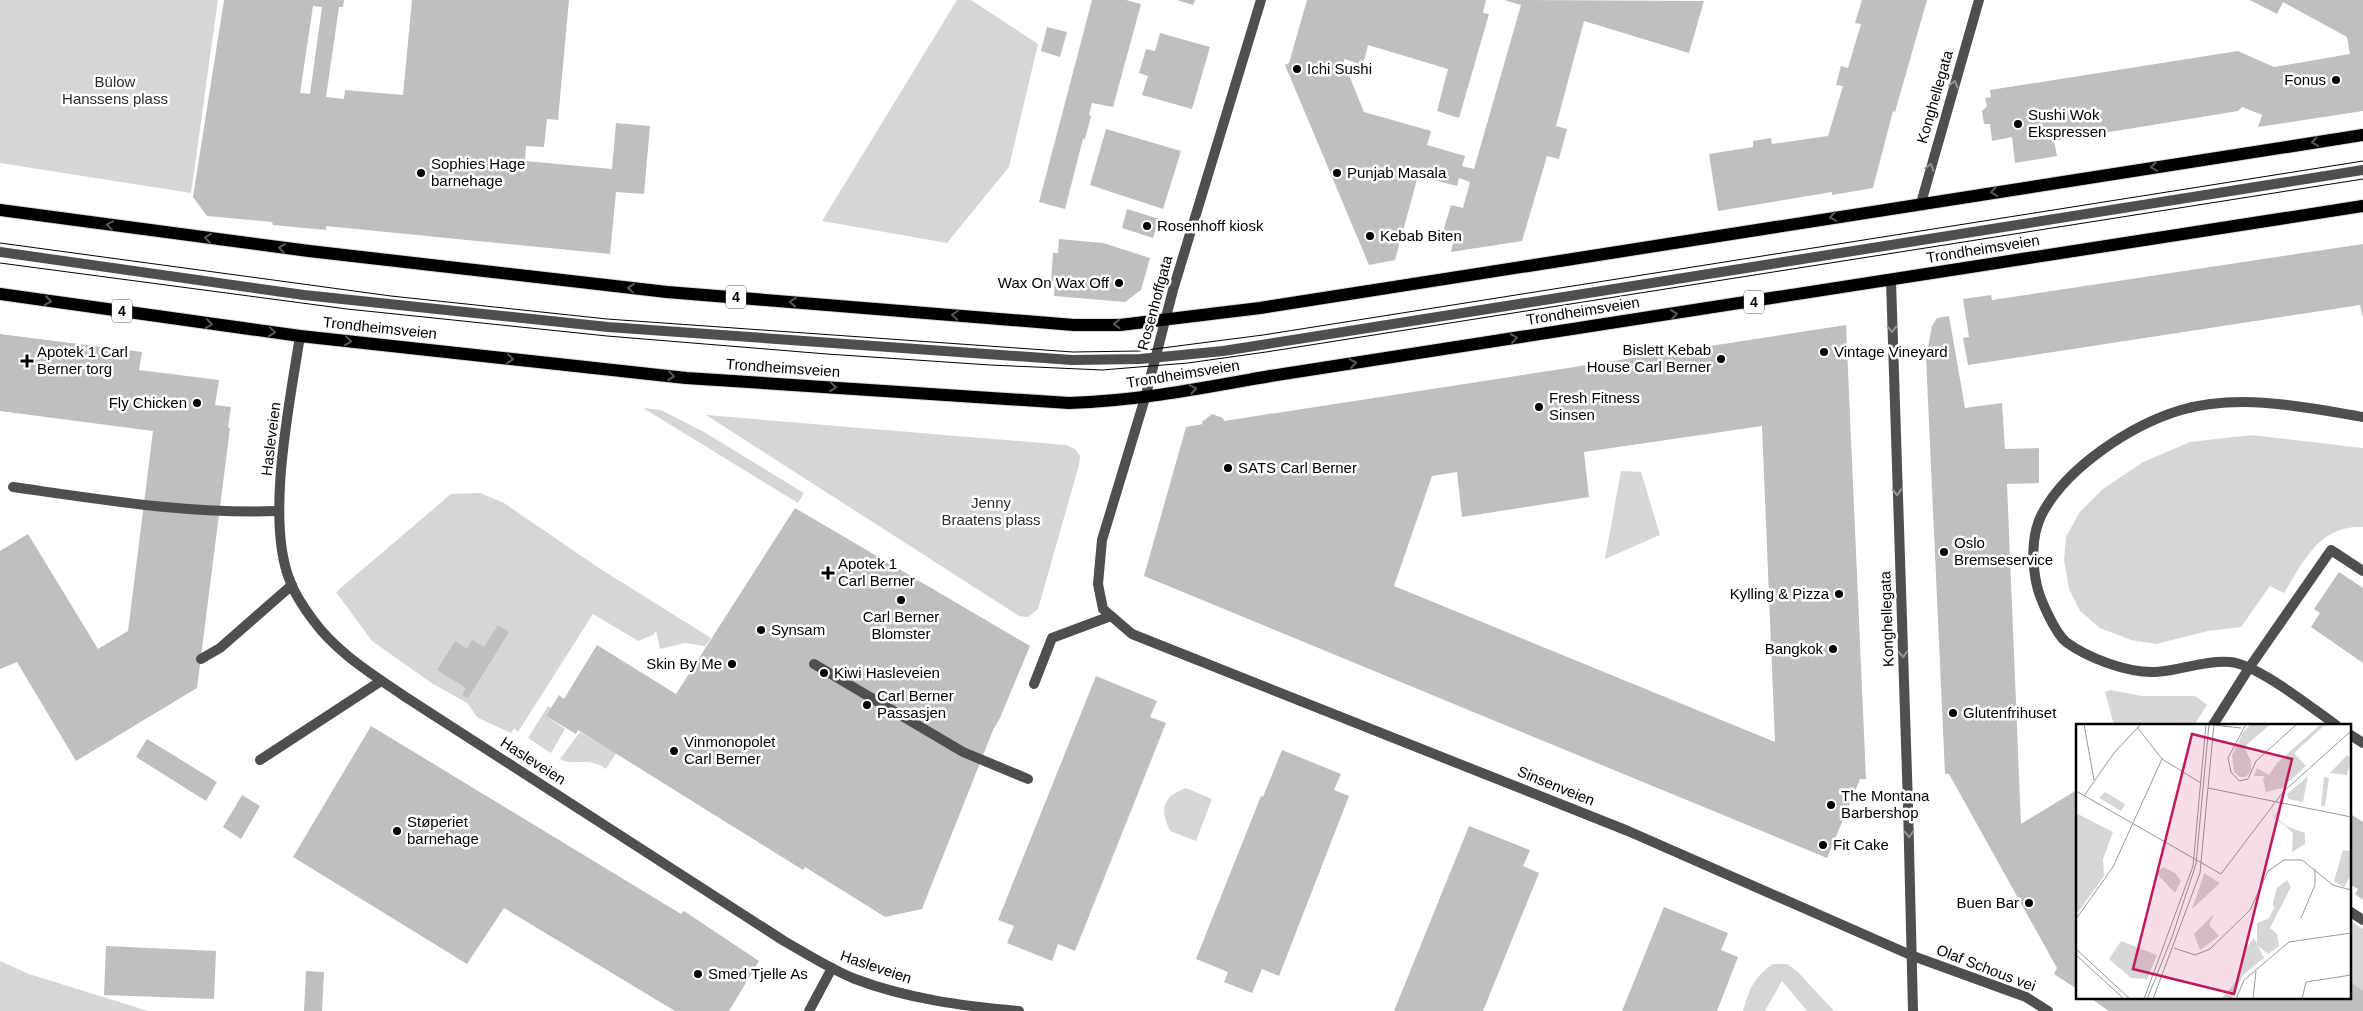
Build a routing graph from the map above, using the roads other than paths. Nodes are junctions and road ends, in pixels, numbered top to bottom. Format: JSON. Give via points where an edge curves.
{"nodes":[{"id":1,"x":1260,"y":0,"type":"edge"},
{"id":2,"x":1980,"y":0,"type":"edge"},
{"id":3,"x":2363,"y":135,"type":"edge"},
{"id":4,"x":2363,"y":170,"type":"edge"},
{"id":5,"x":1921,"y":203,"type":"junction"},
{"id":6,"x":2363,"y":206,"type":"edge"},
{"id":7,"x":0,"y":210,"type":"edge"},
{"id":8,"x":0,"y":252,"type":"edge"},
{"id":9,"x":1891,"y":281,"type":"junction"},
{"id":10,"x":0,"y":294,"type":"edge"},
{"id":11,"x":1165,"y":320,"type":"junction"},
{"id":12,"x":300,"y":336,"type":"junction"},
{"id":13,"x":1155,"y":358,"type":"junction"},
{"id":14,"x":1145,"y":398,"type":"junction"},
{"id":15,"x":2363,"y":417,"type":"edge"},
{"id":16,"x":14,"y":487,"type":"dead end"},
{"id":17,"x":279,"y":511,"type":"junction"},
{"id":18,"x":2363,"y":571,"type":"edge"},
{"id":19,"x":292,"y":585,"type":"junction"},
{"id":20,"x":1111,"y":616,"type":"junction"},
{"id":21,"x":1132,"y":634,"type":"joint"},
{"id":22,"x":201,"y":659,"type":"dead end"},
{"id":23,"x":814,"y":664,"type":"dead end"},
{"id":24,"x":2249,"y":668,"type":"junction"},
{"id":25,"x":381,"y":681,"type":"junction"},
{"id":26,"x":1034,"y":684,"type":"dead end"},
{"id":27,"x":2214,"y":724,"type":"edge"},
{"id":28,"x":2334,"y":724,"type":"edge"},
{"id":29,"x":2350,"y":735,"type":"edge"},
{"id":30,"x":2363,"y":743,"type":"edge"},
{"id":31,"x":260,"y":760,"type":"dead end"},
{"id":32,"x":1028,"y":779,"type":"dead end"},
{"id":33,"x":2350,"y":911,"type":"edge"},
{"id":34,"x":2363,"y":920,"type":"edge"},
{"id":35,"x":1913,"y":956,"type":"junction"},
{"id":36,"x":832,"y":968,"type":"junction"},
{"id":37,"x":808,"y":1010,"type":"edge"},
{"id":38,"x":1019,"y":1011,"type":"edge"},
{"id":39,"x":1912,"y":1011,"type":"edge"},
{"id":40,"x":2048,"y":1011,"type":"edge"}],
"edges":[{"from":1,"to":11,"type":"street","name":"Rosenhoffgata"},
{"from":5,"to":2,"type":"street","name":"Konghellegata","one_way":true},
{"from":3,"to":5,"type":"main road","number":"4","one_way":true},
{"from":4,"to":13,"type":"street","via":[[1223,351]]},
{"from":5,"to":11,"type":"main road","number":"4","one_way":true,"via":[[1269,307]]},
{"from":6,"to":9,"type":"main road","name":"Trondheimsveien","number":"4"},
{"from":11,"to":7,"type":"main road","number":"4","one_way":true,"via":[[1120,325],[1074,325],[667,292],[309,251]]},
{"from":8,"to":13,"type":"street","via":[[304,295],[608,327],[1027,358],[1102,361]]},
{"from":14,"to":9,"type":"main road","name":"Trondheimsveien","number":"4","one_way":true},
{"from":9,"to":35,"type":"street","name":"Konghellegata","one_way":true},
{"from":10,"to":12,"type":"main road","name":"Trondheimsveien","number":"4","one_way":true},
{"from":11,"to":13,"type":"street","name":"Rosenhoffgata"},
{"from":12,"to":14,"type":"main road","name":"Trondheimsveien","number":"4","one_way":true,"via":[[686,378],[1069,403]]},
{"from":12,"to":17,"type":"street","name":"Hasleveien"},
{"from":13,"to":14,"type":"street","name":"Rosenhoffgata"},
{"from":14,"to":20,"type":"street","name":"Rosenhoffgata","via":[[1102,540],[1098,584],[1103,609]]},
{"from":15,"to":24,"type":"street","via":[[2287,404],[2218,403],[2182,410],[2147,423],[2090,458],[2061,486],[2040,517],[2032,560],[2040,599],[2065,641],[2112,666],[2138,670],[2155,672],[2196,664],[2232,662]]},
{"from":16,"to":17,"type":"street","via":[[133,504],[223,512]]},
{"from":17,"to":19,"type":"street","name":"Hasleveien","via":[[283,557]]},
{"from":18,"to":24,"type":"street","via":[[2332,550]]},
{"from":19,"to":22,"type":"street","via":[[220,648]]},
{"from":19,"to":25,"type":"street","name":"Hasleveien","via":[[314,622]]},
{"from":20,"to":21,"type":"street","name":"Rosenhoffgata"},
{"from":20,"to":26,"type":"street","via":[[1052,638]]},
{"from":21,"to":35,"type":"street","name":"Sinsenveien","via":[[1628,831]]},
{"from":23,"to":32,"type":"street","via":[[963,752]]},
{"from":24,"to":27,"type":"street"},
{"from":24,"to":28,"type":"street"},
{"from":25,"to":31,"type":"street"},
{"from":25,"to":36,"type":"street","name":"Hasleveien","via":[[784,941]]},
{"from":29,"to":30,"type":"street"},
{"from":33,"to":34,"type":"street"},
{"from":35,"to":39,"type":"street"},
{"from":35,"to":40,"type":"street","name":"Olaf Schous vei","via":[[2026,997]]},
{"from":36,"to":37,"type":"street"},
{"from":36,"to":38,"type":"street","name":"Hasleveien","via":[[875,986],[924,999]]}]}
